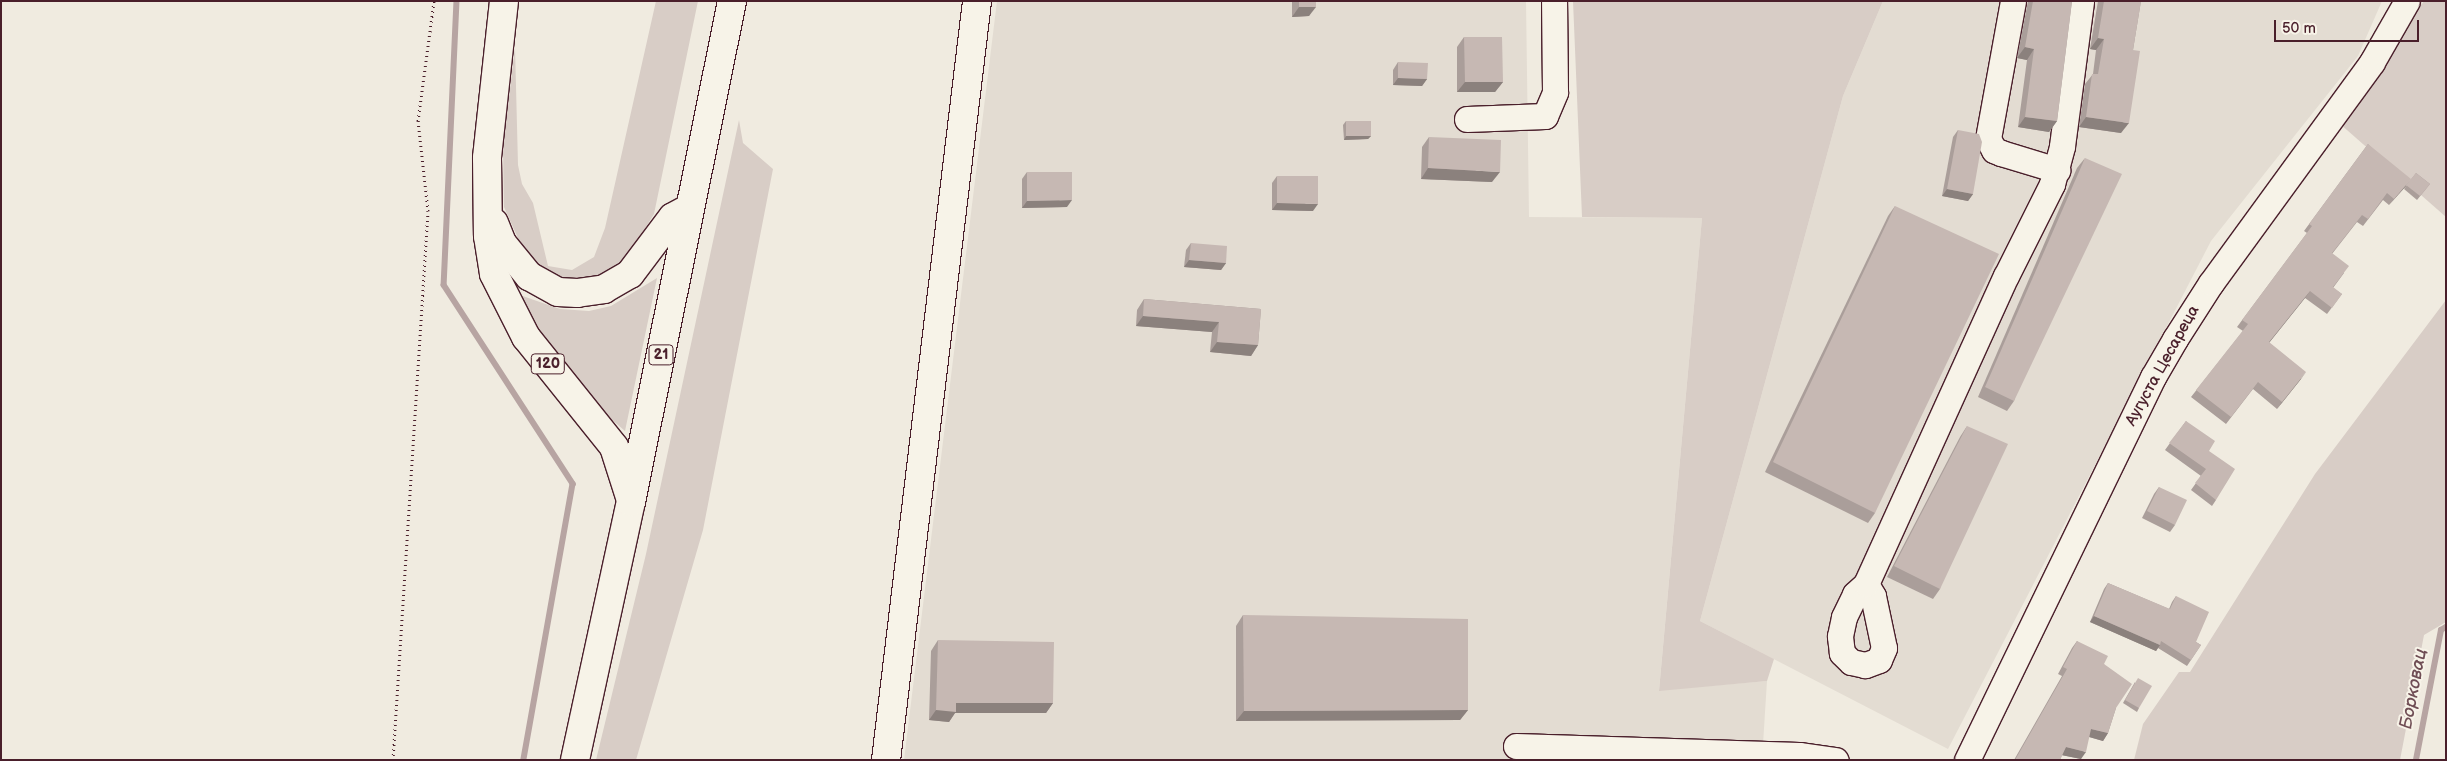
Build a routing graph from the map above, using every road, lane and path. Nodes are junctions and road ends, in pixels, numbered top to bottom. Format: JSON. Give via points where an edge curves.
{"nodes":[{"id":1,"x":434,"y":1,"type":"edge"},
{"id":2,"x":504,"y":1,"type":"edge"},
{"id":3,"x":732,"y":1,"type":"edge"},
{"id":4,"x":977,"y":1,"type":"edge"},
{"id":5,"x":1554,"y":1,"type":"edge"},
{"id":6,"x":2013,"y":1,"type":"edge"},
{"id":7,"x":2081,"y":1,"type":"edge"},
{"id":8,"x":2407,"y":1,"type":"edge"},
{"id":9,"x":1467,"y":119,"type":"dead end"},
{"id":10,"x":2057,"y":170,"type":"junction"},
{"id":11,"x":690,"y":208,"type":"junction"},
{"id":12,"x":489,"y":216,"type":"junction"},
{"id":13,"x":632,"y":502,"type":"junction"},
{"id":14,"x":1866,"y":584,"type":"dead end"},
{"id":15,"x":1516,"y":746,"type":"dead end"},
{"id":16,"x":393,"y":760,"type":"edge"},
{"id":17,"x":575,"y":760,"type":"edge"},
{"id":18,"x":886,"y":760,"type":"edge"},
{"id":19,"x":1836,"y":760,"type":"edge"},
{"id":20,"x":1967,"y":760,"type":"edge"}],
"edges":[{"from":1,"to":16,"type":"path","via":[[418,121],[428,211]]},
{"from":2,"to":12,"type":"main road","number":"120","via":[[488,138]]},
{"from":3,"to":11,"type":"main road","number":"21"},
{"from":4,"to":18,"type":"main road"},
{"from":5,"to":9,"type":"street","via":[[1554,92],[1545,116]]},
{"from":6,"to":10,"type":"street","via":[[1988,139],[1994,150],[2000,153]]},
{"from":7,"to":10,"type":"street"},
{"from":8,"to":20,"type":"street","name":"Аугуста Цесареца","via":[[2372,62],[2211,283],[2175,339]]},
{"from":10,"to":14,"type":"street"},
{"from":11,"to":12,"type":"main road","via":[[673,217],[630,274],[604,289],[576,293],[549,288],[520,267],[502,243]]},
{"from":11,"to":13,"type":"main road","number":"21"},
{"from":12,"to":13,"type":"main road","number":"120","via":[[488,236],[494,274],[526,337],[614,447]]},
{"from":13,"to":17,"type":"main road","number":"21"},
{"from":15,"to":19,"type":"street","via":[[1799,755]]}]}
